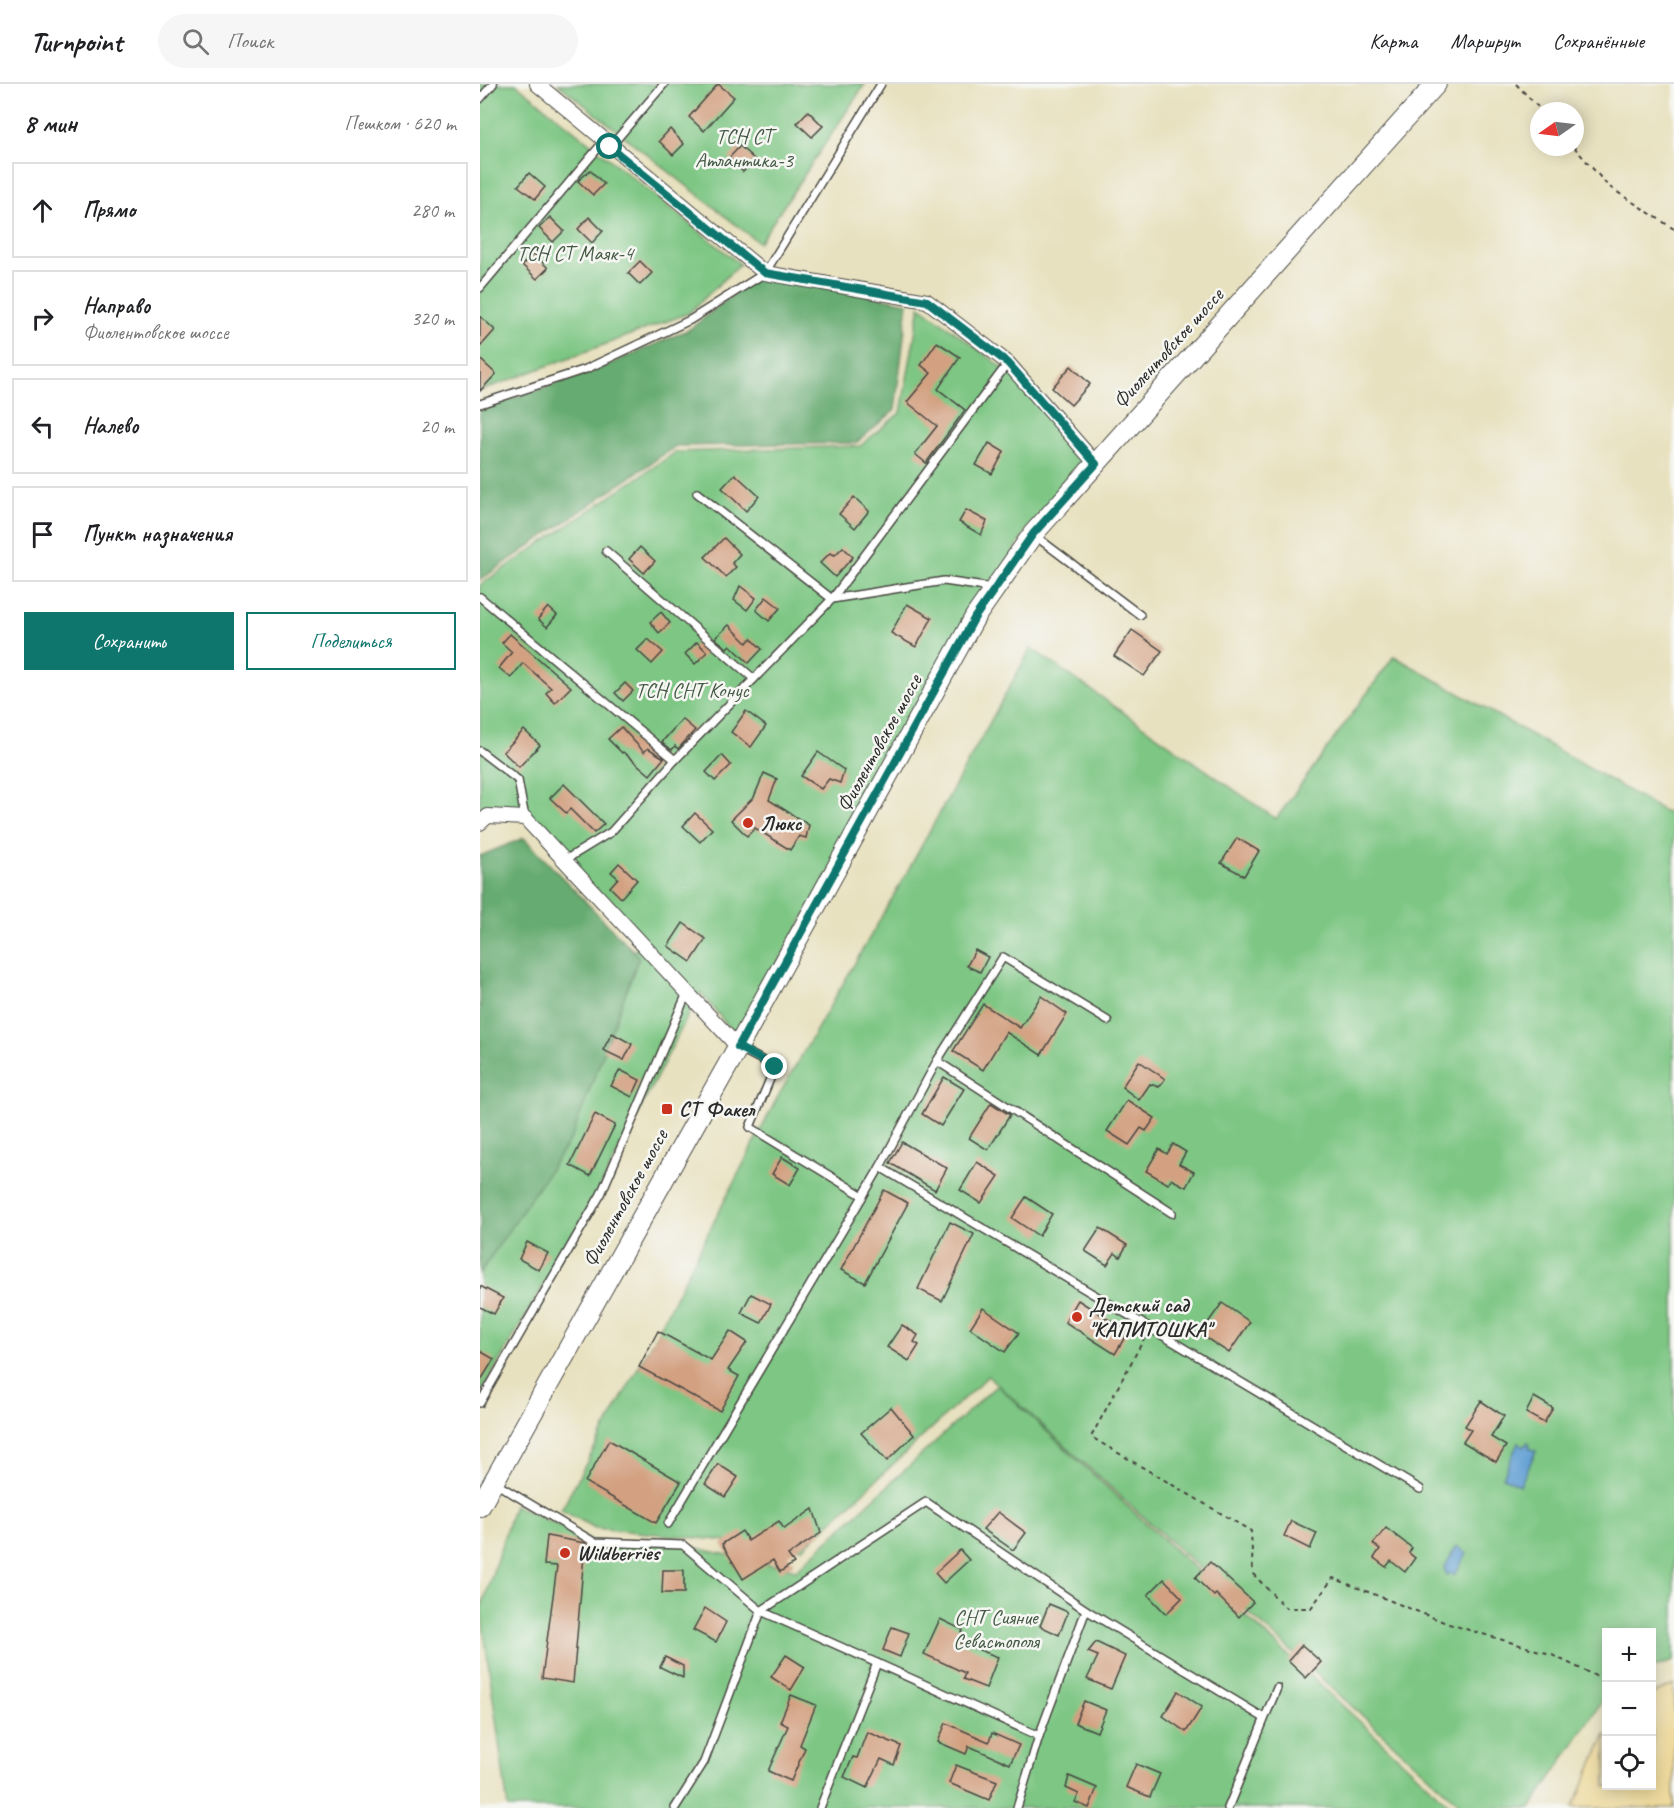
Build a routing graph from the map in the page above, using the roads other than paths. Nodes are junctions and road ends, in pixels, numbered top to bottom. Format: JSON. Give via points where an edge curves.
{"nodes":[{"id":1,"x":493,"y":84,"type":"edge"},
{"id":2,"x":537,"y":84,"type":"edge"},
{"id":3,"x":664,"y":84,"type":"edge"},
{"id":4,"x":881,"y":84,"type":"edge"},
{"id":5,"x":1436,"y":84,"type":"edge"},
{"id":6,"x":480,"y":99,"type":"edge"},
{"id":7,"x":608,"y":143,"type":"junction"},
{"id":8,"x":765,"y":273,"type":"junction"},
{"id":9,"x":480,"y":288,"type":"edge"},
{"id":10,"x":1008,"y":363,"type":"junction"},
{"id":11,"x":480,"y":404,"type":"edge"},
{"id":12,"x":1096,"y":464,"type":"junction"},
{"id":13,"x":697,"y":493,"type":"dead end"},
{"id":14,"x":1033,"y":534,"type":"junction"},
{"id":15,"x":606,"y":551,"type":"dead end"},
{"id":16,"x":994,"y":588,"type":"junction"},
{"id":17,"x":480,"y":597,"type":"edge"},
{"id":18,"x":832,"y":599,"type":"junction"},
{"id":19,"x":1140,"y":615,"type":"dead end"},
{"id":20,"x":754,"y":679,"type":"junction"},
{"id":21,"x":480,"y":751,"type":"edge"},
{"id":22,"x":675,"y":760,"type":"junction"},
{"id":23,"x":525,"y":818,"type":"junction"},
{"id":24,"x":480,"y":823,"type":"edge"},
{"id":25,"x":565,"y":861,"type":"junction"},
{"id":26,"x":687,"y":993,"type":"junction"},
{"id":27,"x":1108,"y":1021,"type":"dead end"},
{"id":28,"x":738,"y":1047,"type":"junction"},
{"id":29,"x":937,"y":1061,"type":"junction"},
{"id":30,"x":880,"y":1167,"type":"junction"},
{"id":31,"x":863,"y":1196,"type":"junction"},
{"id":32,"x":1172,"y":1213,"type":"dead end"},
{"id":33,"x":480,"y":1403,"type":"edge"},
{"id":34,"x":493,"y":1482,"type":"junction"},
{"id":35,"x":1420,"y":1490,"type":"dead end"},
{"id":36,"x":480,"y":1506,"type":"edge"},
{"id":37,"x":668,"y":1524,"type":"dead end"},
{"id":38,"x":1086,"y":1610,"type":"junction"},
{"id":39,"x":761,"y":1611,"type":"junction"},
{"id":40,"x":877,"y":1663,"type":"junction"},
{"id":41,"x":1276,"y":1688,"type":"dead end"},
{"id":42,"x":1264,"y":1718,"type":"junction"},
{"id":43,"x":1039,"y":1736,"type":"junction"},
{"id":44,"x":675,"y":1808,"type":"edge"},
{"id":45,"x":820,"y":1808,"type":"edge"},
{"id":46,"x":1017,"y":1808,"type":"edge"},
{"id":47,"x":1228,"y":1808,"type":"edge"}],
"edges":[{"from":1,"to":6,"type":"lane"},
{"from":2,"to":7,"type":"street"},
{"from":3,"to":7,"type":"lane"},
{"from":4,"to":8,"type":"lane"},
{"from":5,"to":12,"type":"main road","name":"Фиолентовское шоссе"},
{"from":7,"to":8,"type":"street"},
{"from":7,"to":9,"type":"lane"},
{"from":8,"to":10,"type":"street","via":[[927,301]]},
{"from":8,"to":11,"type":"lane","via":[[690,320],[596,364]]},
{"from":10,"to":12,"type":"street"},
{"from":10,"to":18,"type":"lane"},
{"from":12,"to":14,"type":"main road","name":"Фиолентовское шоссе"},
{"from":13,"to":18,"type":"lane"},
{"from":14,"to":16,"type":"main road","name":"Фиолентовское шоссе"},
{"from":14,"to":19,"type":"lane"},
{"from":15,"to":20,"type":"lane"},
{"from":16,"to":18,"type":"lane","via":[[944,581]]},
{"from":16,"to":28,"type":"main road","name":"Фиолентовское шоссе"},
{"from":17,"to":22,"type":"lane"},
{"from":18,"to":20,"type":"lane"},
{"from":20,"to":22,"type":"lane"},
{"from":21,"to":23,"type":"lane","via":[[518,780]]},
{"from":22,"to":25,"type":"lane","via":[[611,832]]},
{"from":23,"to":24,"type":"street","via":[[488,816]]},
{"from":23,"to":25,"type":"street"},
{"from":25,"to":26,"type":"street"},
{"from":26,"to":28,"type":"street"},
{"from":26,"to":33,"type":"lane","via":[[601,1194]]},
{"from":27,"to":29,"type":"lane","via":[[1003,957]]},
{"from":28,"to":31,"type":"lane","via":[[775,1067],[750,1127]]},
{"from":28,"to":34,"type":"main road","name":"Фиолентовское шоссе"},
{"from":29,"to":30,"type":"lane"},
{"from":29,"to":32,"type":"lane"},
{"from":30,"to":31,"type":"lane"},
{"from":30,"to":35,"type":"lane"},
{"from":31,"to":37,"type":"lane"},
{"from":34,"to":36,"type":"main road","name":"Фиолентовское шоссе"},
{"from":34,"to":39,"type":"lane","via":[[594,1542],[683,1545]]},
{"from":38,"to":39,"type":"lane","via":[[926,1502]]},
{"from":38,"to":42,"type":"lane"},
{"from":38,"to":43,"type":"lane"},
{"from":39,"to":40,"type":"lane"},
{"from":39,"to":44,"type":"lane","via":[[704,1762]]},
{"from":40,"to":43,"type":"lane"},
{"from":40,"to":45,"type":"lane"},
{"from":41,"to":42,"type":"lane"},
{"from":42,"to":47,"type":"lane"},
{"from":43,"to":46,"type":"lane"}]}
